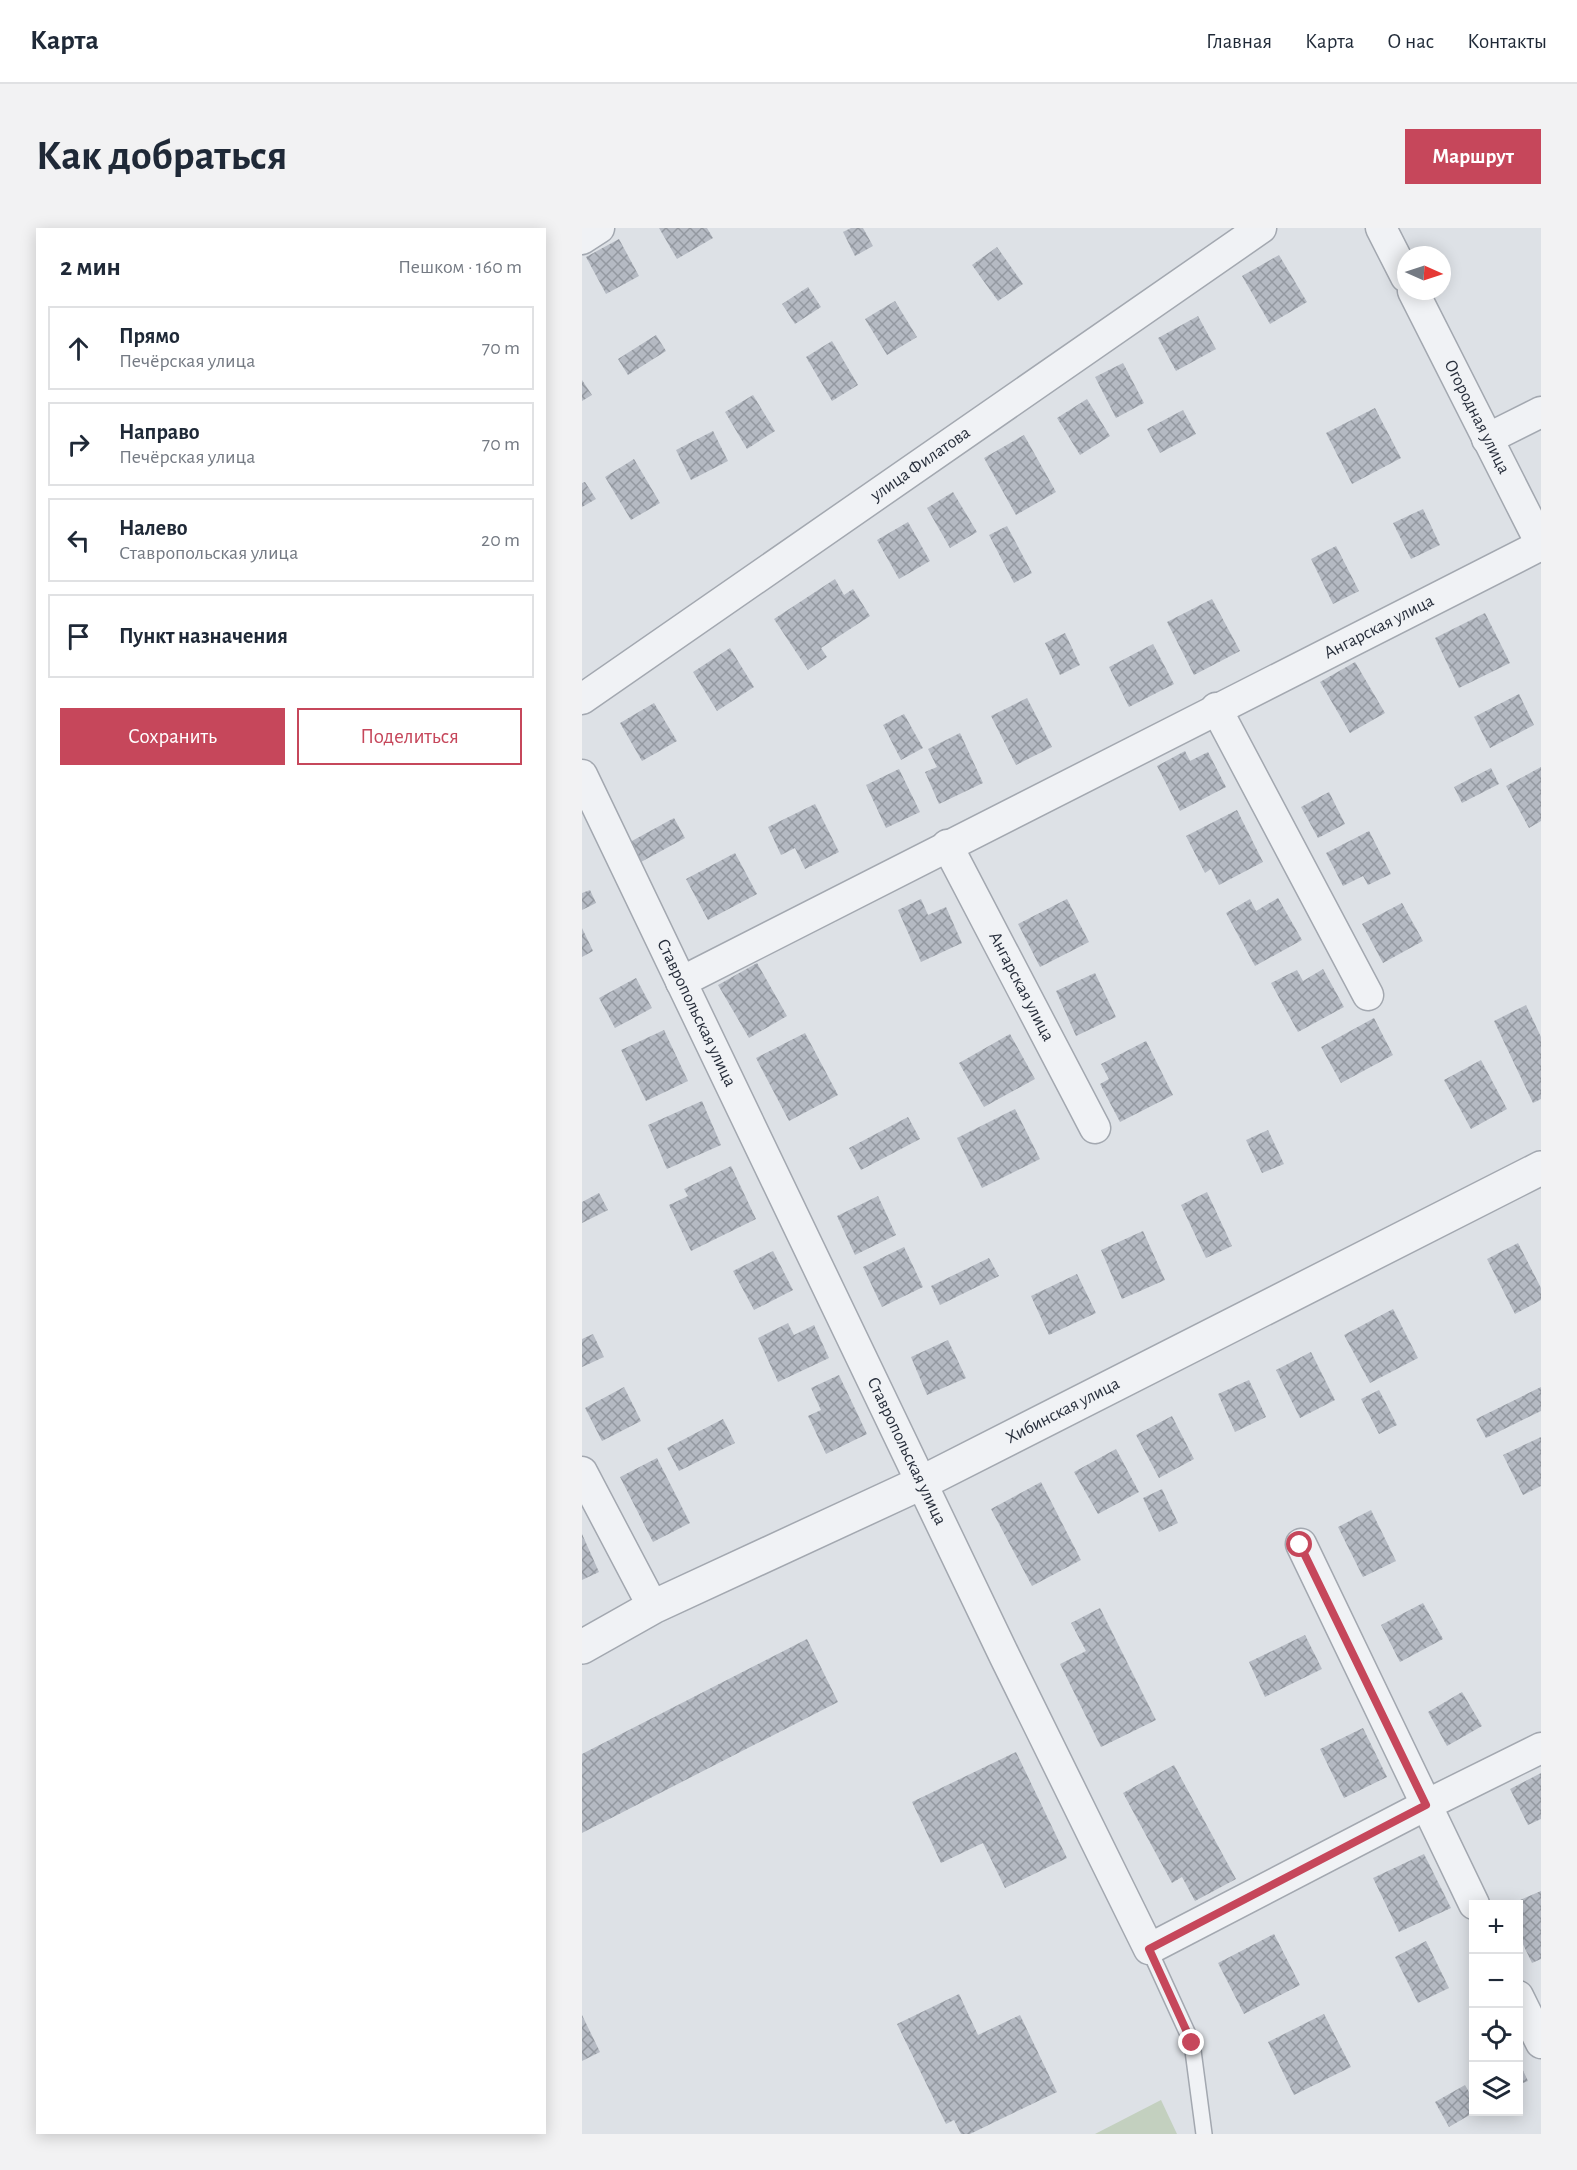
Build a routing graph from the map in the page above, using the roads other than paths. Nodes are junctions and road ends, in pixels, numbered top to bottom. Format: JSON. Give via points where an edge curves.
{"nodes":[{"id":1,"x":599,"y":228,"type":"edge"},
{"id":2,"x":1261,"y":228,"type":"edge"},
{"id":3,"x":1381,"y":228,"type":"edge"},
{"id":4,"x":582,"y":238,"type":"edge"},
{"id":5,"x":1397,"y":259,"type":"edge"},
{"id":6,"x":1418,"y":300,"type":"edge"},
{"id":7,"x":1541,"y":412,"type":"edge"},
{"id":8,"x":1487,"y":439,"type":"junction"},
{"id":9,"x":1541,"y":544,"type":"edge"},
{"id":10,"x":582,"y":699,"type":"edge"},
{"id":11,"x":1216,"y":708,"type":"junction"},
{"id":12,"x":582,"y":775,"type":"edge"},
{"id":13,"x":947,"y":845,"type":"junction"},
{"id":14,"x":681,"y":982,"type":"junction"},
{"id":15,"x":1368,"y":995,"type":"dead end"},
{"id":16,"x":1095,"y":1128,"type":"dead end"},
{"id":17,"x":1541,"y":1168,"type":"edge"},
{"id":18,"x":582,"y":1472,"type":"edge"},
{"id":19,"x":921,"y":1483,"type":"junction"},
{"id":20,"x":1300,"y":1545,"type":"dead end"},
{"id":21,"x":653,"y":1607,"type":"junction"},
{"id":22,"x":582,"y":1647,"type":"edge"},
{"id":23,"x":1541,"y":1748,"type":"edge"},
{"id":24,"x":1426,"y":1805,"type":"junction"},
{"id":25,"x":1472,"y":1900,"type":"edge"},
{"id":26,"x":1149,"y":1949,"type":"junction"},
{"id":27,"x":1523,"y":2006,"type":"edge"},
{"id":28,"x":1541,"y":2043,"type":"edge"},
{"id":29,"x":1204,"y":2134,"type":"edge"}],
"edges":[{"from":1,"to":4,"type":"street"},
{"from":2,"to":10,"type":"street","name":"улица Филатова"},
{"from":3,"to":5,"type":"street"},
{"from":6,"to":8,"type":"street","name":"Огородная улица"},
{"from":7,"to":8,"type":"street"},
{"from":8,"to":9,"type":"street","name":"Огородная улица"},
{"from":9,"to":11,"type":"street","name":"Ангарская улица"},
{"from":11,"to":13,"type":"street","name":"Ангарская улица"},
{"from":11,"to":15,"type":"street"},
{"from":12,"to":14,"type":"street","name":"Ставропольская улица"},
{"from":13,"to":14,"type":"street","name":"Ангарская улица"},
{"from":13,"to":16,"type":"street","name":"Ангарская улица"},
{"from":14,"to":19,"type":"street","name":"Ставропольская улица"},
{"from":17,"to":19,"type":"street","name":"Хибинская улица"},
{"from":18,"to":21,"type":"street"},
{"from":19,"to":21,"type":"street","name":"Хибинская улица"},
{"from":19,"to":26,"type":"street","name":"Ставропольская улица"},
{"from":20,"to":24,"type":"street"},
{"from":21,"to":22,"type":"street","name":"Хибинская улица"},
{"from":23,"to":24,"type":"street"},
{"from":24,"to":25,"type":"street"},
{"from":24,"to":26,"type":"street"},
{"from":26,"to":29,"type":"lane","name":"Ставропольская улица","via":[[1192,2043]]},
{"from":27,"to":28,"type":"street"}]}
